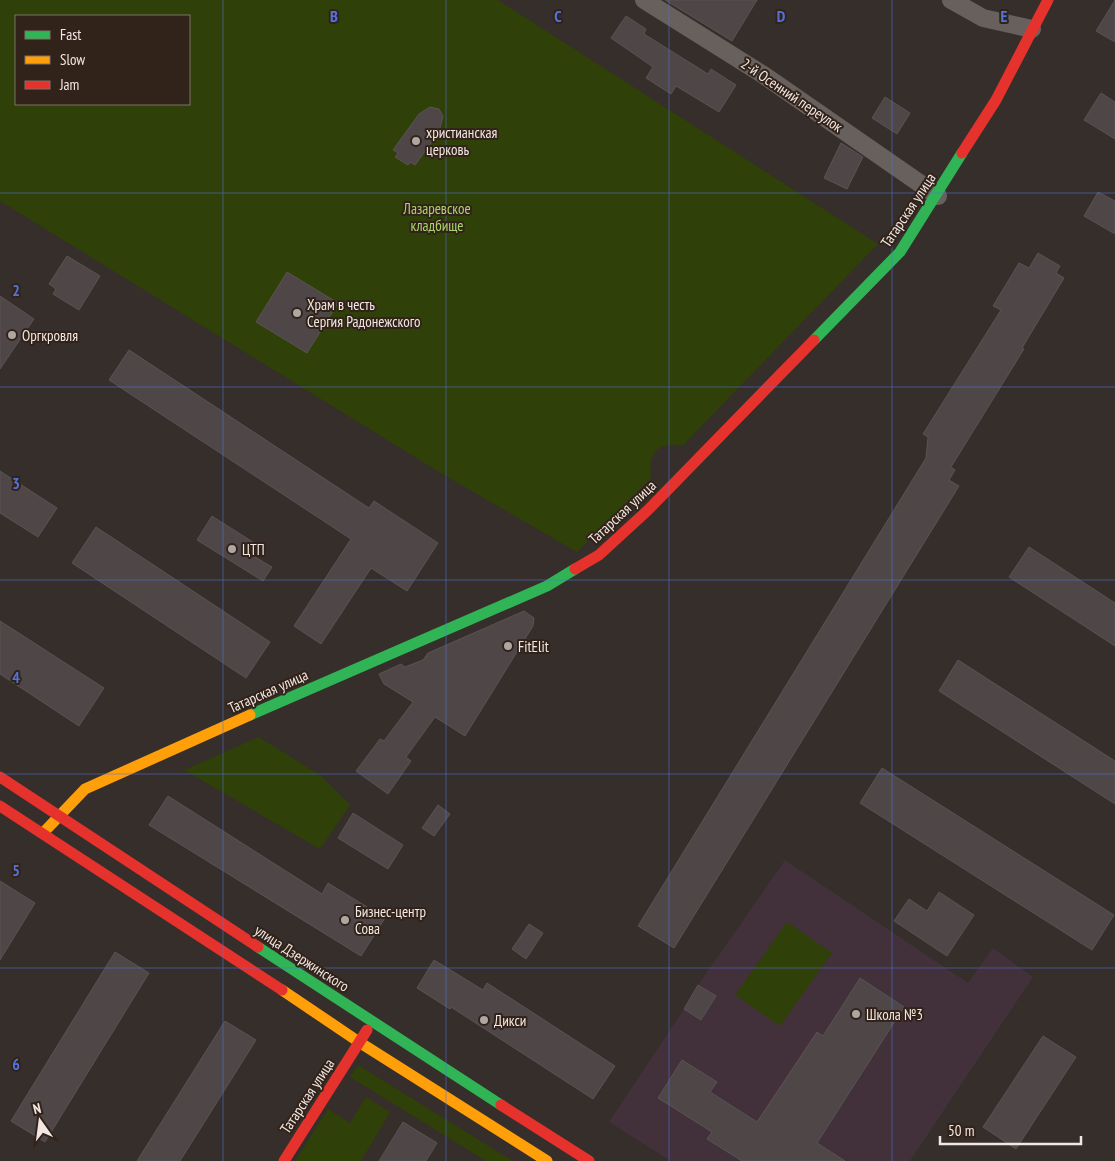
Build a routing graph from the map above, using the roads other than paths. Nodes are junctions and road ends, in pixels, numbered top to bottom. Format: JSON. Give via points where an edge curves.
{"nodes":[{"id":1,"x":644,"y":0,"type":"edge"},
{"id":2,"x":951,"y":0,"type":"edge"},
{"id":3,"x":1048,"y":0,"type":"edge"},
{"id":4,"x":1032,"y":29,"type":"junction"},
{"id":5,"x":938,"y":196,"type":"junction"},
{"id":6,"x":0,"y":777,"type":"edge"},
{"id":7,"x":0,"y":806,"type":"edge"},
{"id":8,"x":58,"y":815,"type":"junction"},
{"id":9,"x":43,"y":833,"type":"junction"},
{"id":10,"x":372,"y":1022,"type":"junction"},
{"id":11,"x":360,"y":1042,"type":"junction"},
{"id":12,"x":284,"y":1161,"type":"edge"},
{"id":13,"x":547,"y":1161,"type":"edge"},
{"id":14,"x":589,"y":1161,"type":"edge"}],
"edges":[{"from":1,"to":5,"type":"street","name":"2-й Осенний переулок","via":[[762,74]]},
{"from":2,"to":4,"type":"street","via":[[983,18]]},
{"from":3,"to":4,"type":"street","name":"Татарская улица"},
{"from":4,"to":5,"type":"street","name":"Татарская улица","via":[[996,100]]},
{"from":5,"to":8,"type":"street","name":"Татарская улица","via":[[900,252],[647,511],[599,555],[547,586],[143,761],[85,789]]},
{"from":6,"to":8,"type":"street","name":"улица Дзержинского"},
{"from":7,"to":9,"type":"street"},
{"from":8,"to":9,"type":"street","name":"Татарская улица"},
{"from":8,"to":10,"type":"street","name":"улица Дзержинского"},
{"from":9,"to":11,"type":"street"},
{"from":10,"to":11,"type":"street","name":"Татарская улица"},
{"from":10,"to":14,"type":"street","name":"улица Дзержинского"},
{"from":11,"to":12,"type":"street","name":"Татарская улица"},
{"from":11,"to":13,"type":"street"}]}
